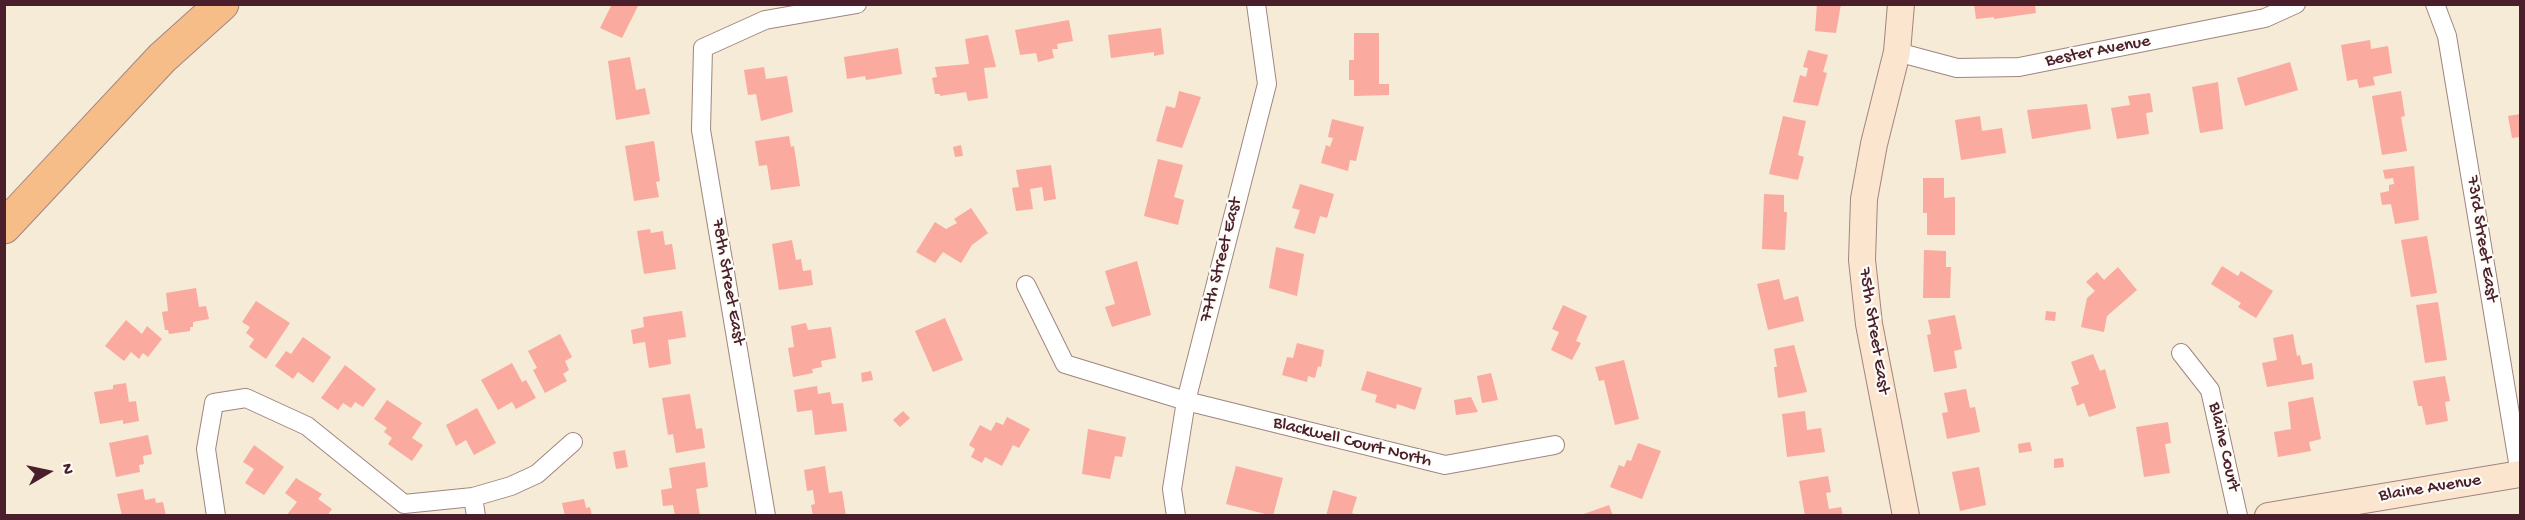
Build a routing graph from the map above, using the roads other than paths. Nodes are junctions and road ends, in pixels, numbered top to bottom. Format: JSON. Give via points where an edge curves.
{"nodes":[{"id":1,"x":222,"y":4,"type":"edge"},
{"id":2,"x":857,"y":4,"type":"edge"},
{"id":3,"x":1256,"y":4,"type":"edge"},
{"id":4,"x":1901,"y":4,"type":"edge"},
{"id":5,"x":2296,"y":4,"type":"edge"},
{"id":6,"x":2435,"y":4,"type":"edge"},
{"id":7,"x":1897,"y":52,"type":"junction"},
{"id":8,"x":4,"y":227,"type":"edge"},
{"id":9,"x":1026,"y":285,"type":"dead end"},
{"id":10,"x":2181,"y":353,"type":"dead end"},
{"id":11,"x":1186,"y":401,"type":"junction"},
{"id":12,"x":573,"y":442,"type":"dead end"},
{"id":13,"x":1555,"y":445,"type":"dead end"},
{"id":14,"x":2520,"y":474,"type":"edge"},
{"id":15,"x":473,"y":497,"type":"junction"},
{"id":16,"x":216,"y":516,"type":"edge"},
{"id":17,"x":476,"y":516,"type":"edge"},
{"id":18,"x":766,"y":516,"type":"edge"},
{"id":19,"x":1176,"y":516,"type":"edge"},
{"id":20,"x":1906,"y":516,"type":"edge"},
{"id":21,"x":2238,"y":516,"type":"edge"},
{"id":22,"x":2268,"y":516,"type":"edge"}],
"edges":[{"from":1,"to":8,"type":"highway","via":[[162,58]]},
{"from":2,"to":18,"type":"street","name":"78th Street East","via":[[765,20],[703,48],[701,130]]},
{"from":3,"to":11,"type":"street","name":"77th Street East","via":[[1267,84]]},
{"from":4,"to":7,"type":"street","name":"75th Street East"},
{"from":5,"to":7,"type":"street","name":"Bester Avenue","via":[[2265,18],[2019,67],[1957,68]]},
{"from":6,"to":14,"type":"street","name":"73rd Street East","via":[[2447,36]]},
{"from":7,"to":20,"type":"street","name":"75th Street East","via":[[1864,199],[1862,260],[1869,324]]},
{"from":9,"to":11,"type":"street","name":"Blackwell Court North","via":[[1065,364]]},
{"from":10,"to":21,"type":"street","name":"Blaine Court","via":[[2210,390]]},
{"from":11,"to":13,"type":"street","name":"Blackwell Court North","via":[[1445,465]]},
{"from":11,"to":19,"type":"street","name":"77th Street East","via":[[1172,489]]},
{"from":12,"to":15,"type":"street","via":[[528,479]]},
{"from":14,"to":22,"type":"street","name":"Blaine Avenue"},
{"from":15,"to":16,"type":"street","via":[[404,504],[308,426],[246,398],[214,403],[206,449]]},
{"from":15,"to":17,"type":"street"}]}
